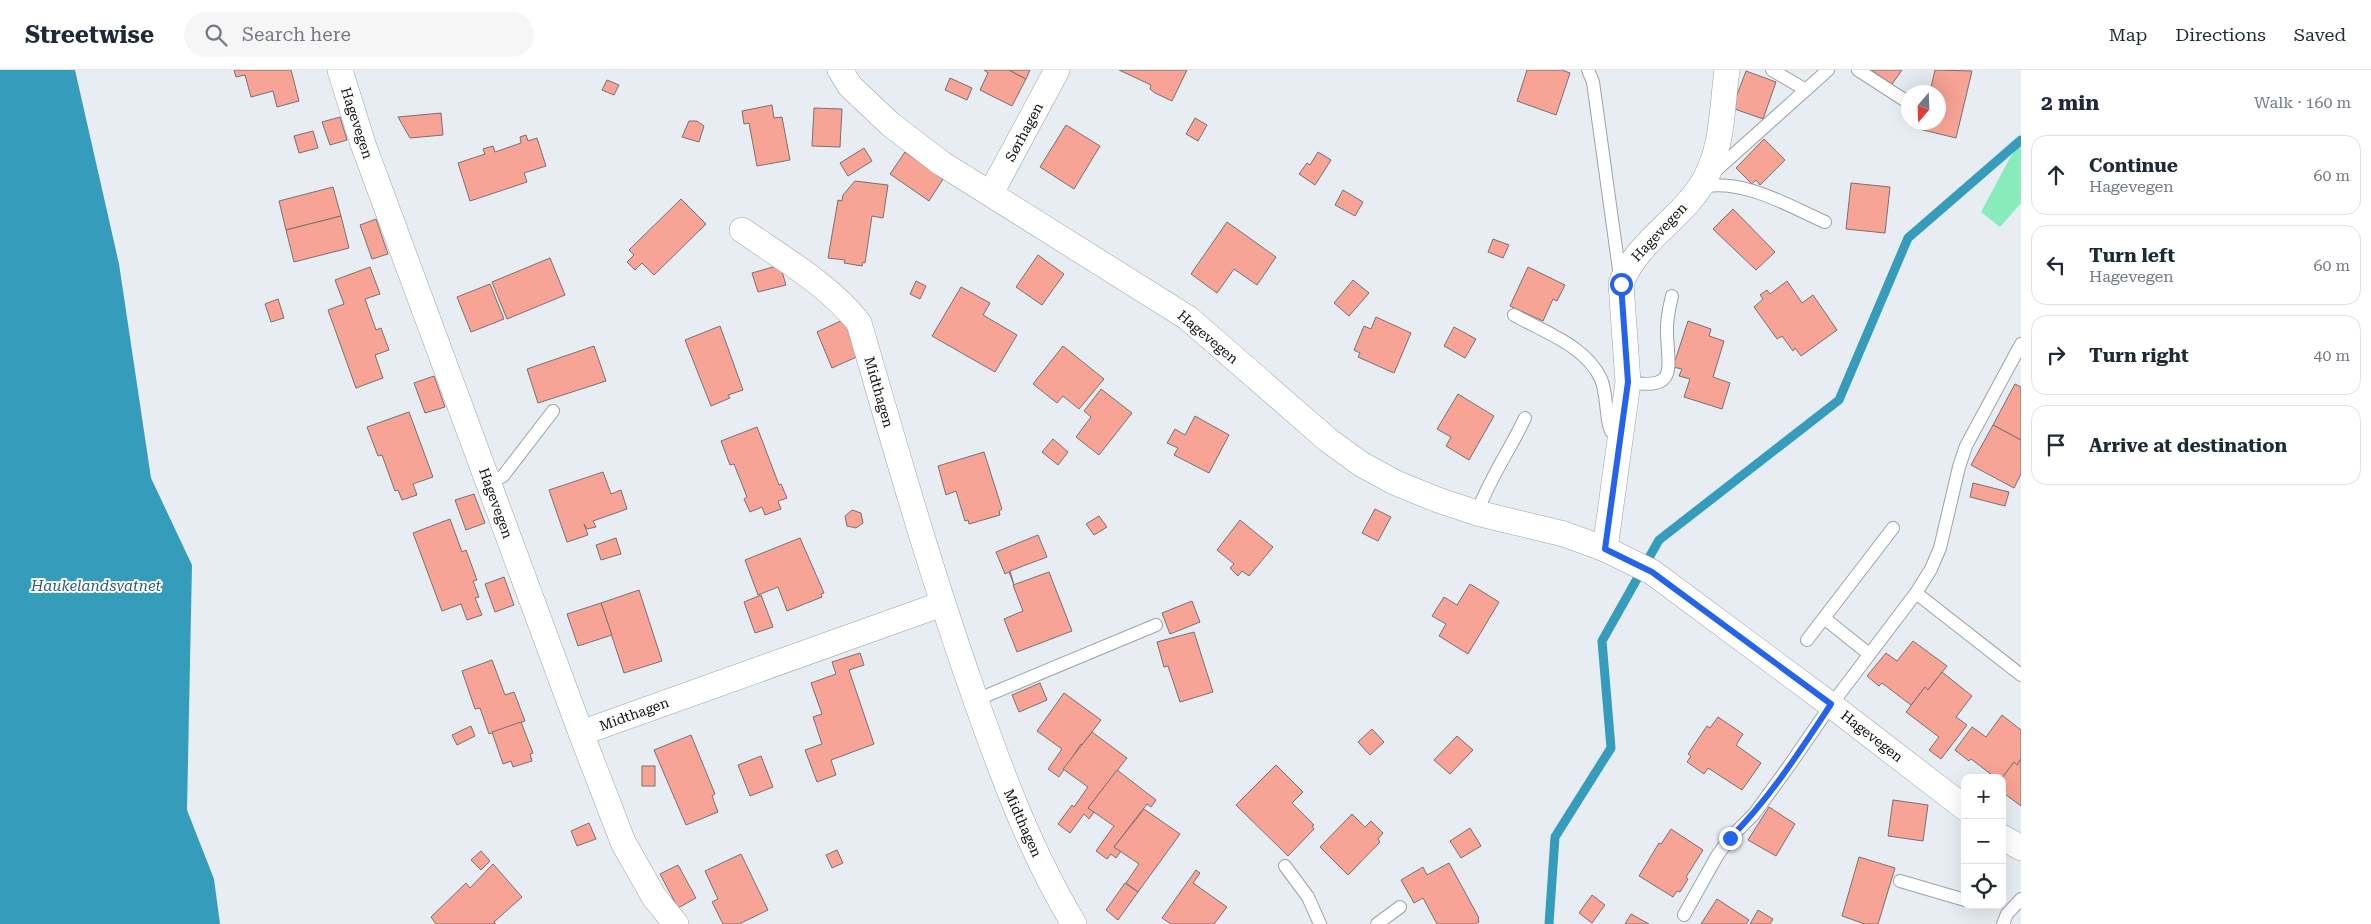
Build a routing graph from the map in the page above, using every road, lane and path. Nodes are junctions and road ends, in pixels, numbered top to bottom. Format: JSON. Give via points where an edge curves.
{"nodes":[{"id":1,"x":340,"y":70,"type":"edge"},
{"id":2,"x":1057,"y":70,"type":"edge"},
{"id":3,"x":1588,"y":70,"type":"edge"},
{"id":4,"x":1727,"y":70,"type":"edge"},
{"id":5,"x":1772,"y":70,"type":"edge"},
{"id":6,"x":1828,"y":70,"type":"edge"},
{"id":7,"x":1858,"y":70,"type":"edge"},
{"id":8,"x":849,"y":75,"type":"edge"},
{"id":9,"x":1806,"y":90,"type":"junction"},
{"id":10,"x":1901,"y":98,"type":"edge"},
{"id":11,"x":1702,"y":184,"type":"junction"},
{"id":12,"x":991,"y":193,"type":"junction"},
{"id":13,"x":1825,"y":222,"type":"dead end"},
{"id":14,"x":742,"y":230,"type":"dead end"},
{"id":15,"x":1621,"y":284,"type":"junction"},
{"id":16,"x":1672,"y":296,"type":"dead end"},
{"id":17,"x":1514,"y":315,"type":"dead end"},
{"id":18,"x":2021,"y":344,"type":"edge"},
{"id":19,"x":1628,"y":382,"type":"junction"},
{"id":20,"x":553,"y":411,"type":"dead end"},
{"id":21,"x":1525,"y":418,"type":"dead end"},
{"id":22,"x":1620,"y":440,"type":"junction"},
{"id":23,"x":489,"y":484,"type":"junction"},
{"id":24,"x":1477,"y":513,"type":"junction"},
{"id":25,"x":1893,"y":528,"type":"dead end"},
{"id":26,"x":1605,"y":549,"type":"junction"},
{"id":27,"x":1916,"y":593,"type":"junction"},
{"id":28,"x":942,"y":604,"type":"junction"},
{"id":29,"x":1824,"y":618,"type":"junction"},
{"id":30,"x":1156,"y":625,"type":"dead end"},
{"id":31,"x":1807,"y":640,"type":"dead end"},
{"id":32,"x":1869,"y":654,"type":"junction"},
{"id":33,"x":2021,"y":675,"type":"edge"},
{"id":34,"x":976,"y":700,"type":"junction"},
{"id":35,"x":1831,"y":704,"type":"junction"},
{"id":36,"x":581,"y":734,"type":"junction"},
{"id":37,"x":1961,"y":805,"type":"edge"},
{"id":38,"x":2006,"y":839,"type":"edge"},
{"id":39,"x":2021,"y":848,"type":"edge"},
{"id":40,"x":1285,"y":866,"type":"dead end"},
{"id":41,"x":1900,"y":881,"type":"dead end"},
{"id":42,"x":1961,"y":899,"type":"edge"},
{"id":43,"x":2013,"y":902,"type":"edge"},
{"id":44,"x":1400,"y":907,"type":"dead end"},
{"id":45,"x":1684,"y":914,"type":"dead end"},
{"id":46,"x":676,"y":924,"type":"edge"},
{"id":47,"x":1074,"y":924,"type":"edge"},
{"id":48,"x":1320,"y":924,"type":"edge"},
{"id":49,"x":1377,"y":924,"type":"edge"},
{"id":50,"x":2003,"y":924,"type":"edge"}],
"edges":[{"from":1,"to":23,"type":"street","name":"Hagevegen","via":[[363,144]]},
{"from":2,"to":12,"type":"street","name":"Sørhagen"},
{"from":3,"to":15,"type":"lane","via":[[1593,82]]},
{"from":4,"to":11,"type":"street","name":"Hagevegen","via":[[1717,145]]},
{"from":5,"to":9,"type":"lane"},
{"from":6,"to":9,"type":"lane"},
{"from":7,"to":10,"type":"lane"},
{"from":8,"to":12,"type":"street","name":"Hagevegen","via":[[890,124],[941,163]]},
{"from":9,"to":11,"type":"lane"},
{"from":11,"to":13,"type":"lane","via":[[1733,186]]},
{"from":11,"to":15,"type":"street","name":"Hagevegen","via":[[1634,258],[1626,268]]},
{"from":12,"to":24,"type":"street","name":"Hagevegen","via":[[1188,318],[1328,440],[1361,464],[1396,483]]},
{"from":14,"to":28,"type":"street","name":"Midthagen","via":[[828,291],[859,323]]},
{"from":15,"to":19,"type":"street","name":"Hagevegen"},
{"from":16,"to":19,"type":"lane","via":[[1666,334],[1669,370],[1663,380],[1650,386]]},
{"from":17,"to":22,"type":"lane","via":[[1577,350],[1592,363],[1602,381],[1611,431]]},
{"from":18,"to":27,"type":"lane","via":[[1966,446],[1940,548]]},
{"from":19,"to":22,"type":"street","name":"Hagevegen"},
{"from":20,"to":23,"type":"lane","via":[[503,476]]},
{"from":21,"to":24,"type":"lane","via":[[1484,493]]},
{"from":22,"to":26,"type":"street","name":"Hagevegen"},
{"from":23,"to":36,"type":"street","name":"Hagevegen"},
{"from":24,"to":26,"type":"street","name":"Hagevegen","via":[[1564,534]]},
{"from":25,"to":29,"type":"lane"},
{"from":26,"to":35,"type":"street","name":"Hagevegen","via":[[1652,572]]},
{"from":27,"to":32,"type":"lane"},
{"from":27,"to":33,"type":"lane"},
{"from":28,"to":34,"type":"street","name":"Midthagen"},
{"from":28,"to":36,"type":"street","name":"Midthagen"},
{"from":29,"to":31,"type":"lane"},
{"from":29,"to":32,"type":"lane"},
{"from":30,"to":34,"type":"lane"},
{"from":32,"to":35,"type":"lane"},
{"from":34,"to":47,"type":"street","name":"Midthagen","via":[[1026,833]]},
{"from":35,"to":37,"type":"street","name":"Hagevegen"},
{"from":35,"to":45,"type":"lane","via":[[1754,814],[1722,850]]},
{"from":36,"to":46,"type":"street","name":"Hagevegen","via":[[623,842],[654,897]]},
{"from":38,"to":39,"type":"street"},
{"from":40,"to":48,"type":"lane","via":[[1308,897]]},
{"from":41,"to":42,"type":"lane"},
{"from":43,"to":50,"type":"lane"},
{"from":44,"to":49,"type":"lane"}]}
